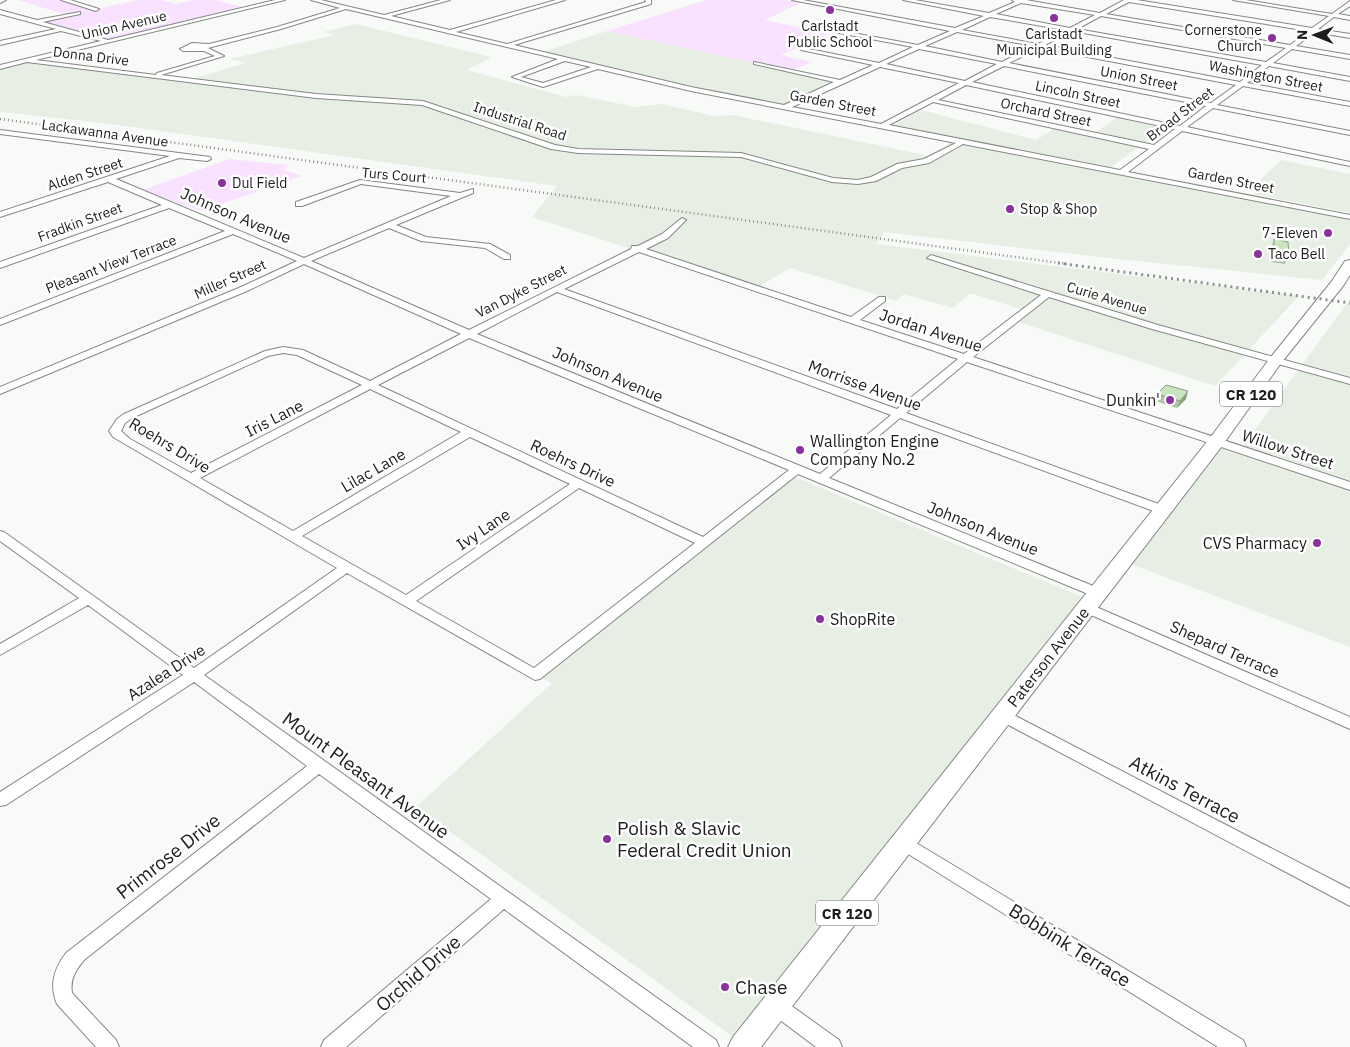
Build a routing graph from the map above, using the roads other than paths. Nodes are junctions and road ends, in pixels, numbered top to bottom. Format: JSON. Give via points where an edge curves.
{"nodes":[{"id":1,"x":64,"y":0,"type":"edge"},
{"id":2,"x":282,"y":0,"type":"edge"},
{"id":3,"x":314,"y":0,"type":"edge"},
{"id":4,"x":446,"y":0,"type":"edge"},
{"id":5,"x":562,"y":0,"type":"edge"},
{"id":6,"x":648,"y":0,"type":"edge"},
{"id":7,"x":795,"y":0,"type":"edge"},
{"id":8,"x":906,"y":0,"type":"edge"},
{"id":9,"x":1019,"y":0,"type":"edge"},
{"id":10,"x":1128,"y":0,"type":"edge"},
{"id":11,"x":1236,"y":0,"type":"edge"},
{"id":12,"x":1344,"y":0,"type":"edge"},
{"id":13,"x":809,"y":1,"type":"edge"},
{"id":14,"x":1350,"y":2,"type":"edge"},
{"id":15,"x":346,"y":8,"type":"junction"},
{"id":16,"x":96,"y":9,"type":"dead end"},
{"id":17,"x":0,"y":12,"type":"edge"},
{"id":18,"x":78,"y":13,"type":"dead end"},
{"id":19,"x":1098,"y":14,"type":"junction"},
{"id":20,"x":989,"y":15,"type":"junction"},
{"id":21,"x":1333,"y":15,"type":"junction"},
{"id":22,"x":383,"y":16,"type":"junction"},
{"id":23,"x":19,"y":17,"type":"junction"},
{"id":24,"x":1350,"y":18,"type":"edge"},
{"id":25,"x":0,"y":21,"type":"edge"},
{"id":26,"x":37,"y":22,"type":"junction"},
{"id":27,"x":62,"y":29,"type":"junction"},
{"id":28,"x":1069,"y":29,"type":"junction"},
{"id":29,"x":834,"y":30,"type":"dead end"},
{"id":30,"x":956,"y":30,"type":"junction"},
{"id":31,"x":1313,"y":30,"type":"junction"},
{"id":32,"x":450,"y":32,"type":"junction"},
{"id":33,"x":1350,"y":36,"type":"edge"},
{"id":34,"x":108,"y":42,"type":"junction"},
{"id":35,"x":0,"y":43,"type":"edge"},
{"id":36,"x":508,"y":45,"type":"junction"},
{"id":37,"x":1037,"y":46,"type":"junction"},
{"id":38,"x":919,"y":47,"type":"junction"},
{"id":39,"x":1290,"y":47,"type":"junction"},
{"id":40,"x":801,"y":48,"type":"dead end"},
{"id":41,"x":1350,"y":57,"type":"edge"},
{"id":42,"x":566,"y":59,"type":"junction"},
{"id":43,"x":28,"y":61,"type":"junction"},
{"id":44,"x":756,"y":63,"type":"dead end"},
{"id":45,"x":880,"y":64,"type":"junction"},
{"id":46,"x":1003,"y":64,"type":"junction"},
{"id":47,"x":1269,"y":64,"type":"junction"},
{"id":48,"x":0,"y":67,"type":"edge"},
{"id":49,"x":598,"y":67,"type":"junction"},
{"id":50,"x":151,"y":75,"type":"junction"},
{"id":51,"x":1350,"y":79,"type":"edge"},
{"id":52,"x":841,"y":82,"type":"junction"},
{"id":53,"x":965,"y":82,"type":"junction"},
{"id":54,"x":1242,"y":84,"type":"junction"},
{"id":55,"x":931,"y":100,"type":"junction"},
{"id":56,"x":1350,"y":104,"type":"edge"},
{"id":57,"x":1212,"y":105,"type":"junction"},
{"id":58,"x":785,"y":108,"type":"junction"},
{"id":59,"x":882,"y":126,"type":"junction"},
{"id":60,"x":1179,"y":128,"type":"junction"},
{"id":61,"x":0,"y":132,"type":"edge"},
{"id":62,"x":1350,"y":133,"type":"edge"},
{"id":63,"x":962,"y":142,"type":"junction"},
{"id":64,"x":1156,"y":148,"type":"junction"},
{"id":65,"x":178,"y":156,"type":"junction"},
{"id":66,"x":207,"y":159,"type":"dead end"},
{"id":67,"x":1350,"y":164,"type":"edge"},
{"id":68,"x":1121,"y":173,"type":"junction"},
{"id":69,"x":108,"y":179,"type":"junction"},
{"id":70,"x":470,"y":191,"type":"dead end"},
{"id":71,"x":460,"y":195,"type":"junction"},
{"id":72,"x":299,"y":204,"type":"dead end"},
{"id":73,"x":169,"y":205,"type":"junction"},
{"id":74,"x":0,"y":215,"type":"edge"},
{"id":75,"x":1350,"y":217,"type":"edge"},
{"id":76,"x":682,"y":220,"type":"dead end"},
{"id":77,"x":389,"y":225,"type":"junction"},
{"id":78,"x":232,"y":231,"type":"junction"},
{"id":79,"x":636,"y":248,"type":"junction"},
{"id":80,"x":506,"y":257,"type":"dead end"},
{"id":81,"x":931,"y":258,"type":"dead end"},
{"id":82,"x":304,"y":261,"type":"junction"},
{"id":83,"x":1350,"y":264,"type":"edge"},
{"id":84,"x":0,"y":265,"type":"edge"},
{"id":85,"x":556,"y":289,"type":"junction"},
{"id":86,"x":1048,"y":294,"type":"junction"},
{"id":87,"x":882,"y":300,"type":"dead end"},
{"id":88,"x":852,"y":321,"type":"junction"},
{"id":89,"x":0,"y":322,"type":"edge"},
{"id":90,"x":469,"y":334,"type":"junction"},
{"id":91,"x":965,"y":358,"type":"junction"},
{"id":92,"x":1276,"y":360,"type":"junction"},
{"id":93,"x":1350,"y":381,"type":"edge"},
{"id":94,"x":371,"y":386,"type":"junction"},
{"id":95,"x":0,"y":390,"type":"edge"},
{"id":96,"x":898,"y":414,"type":"junction"},
{"id":97,"x":470,"y":432,"type":"junction"},
{"id":98,"x":1216,"y":442,"type":"junction"},
{"id":99,"x":796,"y":470,"type":"junction"},
{"id":100,"x":191,"y":478,"type":"junction"},
{"id":101,"x":821,"y":479,"type":"junction"},
{"id":102,"x":579,"y":483,"type":"junction"},
{"id":103,"x":1350,"y":486,"type":"edge"},
{"id":104,"x":1163,"y":510,"type":"junction"},
{"id":105,"x":0,"y":535,"type":"edge"},
{"id":106,"x":293,"y":536,"type":"junction"},
{"id":107,"x":704,"y":542,"type":"junction"},
{"id":108,"x":347,"y":568,"type":"junction"},
{"id":109,"x":88,"y":599,"type":"junction"},
{"id":110,"x":1092,"y":600,"type":"junction"},
{"id":111,"x":406,"y":601,"type":"junction"},
{"id":112,"x":0,"y":650,"type":"edge"},
{"id":113,"x":194,"y":675,"type":"junction"},
{"id":114,"x":1002,"y":715,"type":"junction"},
{"id":115,"x":1350,"y":723,"type":"edge"},
{"id":116,"x":318,"y":766,"type":"junction"},
{"id":117,"x":0,"y":800,"type":"edge"},
{"id":118,"x":903,"y":842,"type":"junction"},
{"id":119,"x":1350,"y":898,"type":"edge"},
{"id":120,"x":504,"y":899,"type":"junction"},
{"id":121,"x":775,"y":1005,"type":"junction"},
{"id":122,"x":109,"y":1047,"type":"edge"},
{"id":123,"x":332,"y":1047,"type":"edge"},
{"id":124,"x":709,"y":1047,"type":"edge"},
{"id":125,"x":742,"y":1047,"type":"edge"},
{"id":126,"x":832,"y":1047,"type":"edge"},
{"id":127,"x":1236,"y":1047,"type":"edge"}],
"edges":[{"from":1,"to":16,"type":"street"},
{"from":2,"to":34,"type":"street","name":"Union Avenue"},
{"from":3,"to":15,"type":"street","name":"Garden Street"},
{"from":4,"to":22,"type":"street"},
{"from":5,"to":32,"type":"street"},
{"from":6,"to":36,"type":"street","via":[[649,3]]},
{"from":7,"to":13,"type":"street","name":"Washington Street"},
{"from":8,"to":20,"type":"street"},
{"from":9,"to":19,"type":"street"},
{"from":9,"to":20,"type":"street"},
{"from":10,"to":19,"type":"street"},
{"from":10,"to":31,"type":"street"},
{"from":11,"to":21,"type":"street"},
{"from":12,"to":14,"type":"street"},
{"from":13,"to":30,"type":"street","name":"Washington Street"},
{"from":14,"to":21,"type":"street","name":"Broad Street"},
{"from":15,"to":22,"type":"street","name":"Garden Street"},
{"from":15,"to":50,"type":"street","via":[[207,47],[221,56]]},
{"from":17,"to":23,"type":"street"},
{"from":18,"to":26,"type":"street"},
{"from":19,"to":28,"type":"street"},
{"from":19,"to":39,"type":"street"},
{"from":20,"to":28,"type":"street"},
{"from":20,"to":30,"type":"street"},
{"from":21,"to":24,"type":"street"},
{"from":21,"to":31,"type":"street","name":"Broad Street"},
{"from":22,"to":32,"type":"street","name":"Garden Street"},
{"from":23,"to":25,"type":"street"},
{"from":23,"to":26,"type":"street"},
{"from":26,"to":27,"type":"street"},
{"from":27,"to":34,"type":"street"},
{"from":27,"to":35,"type":"street"},
{"from":28,"to":37,"type":"street"},
{"from":28,"to":47,"type":"street"},
{"from":29,"to":38,"type":"street","name":"Union Street"},
{"from":30,"to":37,"type":"street","name":"Washington Street"},
{"from":30,"to":38,"type":"street"},
{"from":31,"to":33,"type":"street"},
{"from":31,"to":39,"type":"street","name":"Broad Street"},
{"from":32,"to":36,"type":"street","name":"Garden Street"},
{"from":34,"to":43,"type":"street","name":"Union Avenue"},
{"from":36,"to":42,"type":"street","name":"Garden Street"},
{"from":37,"to":46,"type":"street"},
{"from":37,"to":54,"type":"street","name":"Washington Street"},
{"from":38,"to":45,"type":"street"},
{"from":38,"to":46,"type":"street","name":"Union Street"},
{"from":39,"to":41,"type":"street"},
{"from":39,"to":47,"type":"street","name":"Broad Street"},
{"from":40,"to":45,"type":"street","name":"Lincoln Street"},
{"from":42,"to":49,"type":"street","name":"Garden Street"},
{"from":42,"to":49,"type":"street","via":[[515,77],[543,85]]},
{"from":43,"to":48,"type":"street","name":"Union Avenue"},
{"from":43,"to":50,"type":"street","name":"Donna Drive"},
{"from":44,"to":52,"type":"street"},
{"from":45,"to":52,"type":"street"},
{"from":45,"to":53,"type":"street","name":"Lincoln Street"},
{"from":46,"to":53,"type":"street"},
{"from":46,"to":57,"type":"street","name":"Union Street"},
{"from":47,"to":51,"type":"street"},
{"from":47,"to":54,"type":"street","name":"Broad Street"},
{"from":49,"to":58,"type":"street","name":"Garden Street"},
{"from":50,"to":63,"type":"street","name":"Industrial Road","via":[[316,96],[423,103],[565,149],[740,155],[841,181],[874,179],[900,166],[926,161]]},
{"from":52,"to":58,"type":"street"},
{"from":53,"to":55,"type":"street"},
{"from":53,"to":60,"type":"street","name":"Lincoln Street"},
{"from":54,"to":56,"type":"street","name":"Washington Street"},
{"from":54,"to":57,"type":"street","name":"Broad Street"},
{"from":55,"to":59,"type":"street"},
{"from":55,"to":64,"type":"street","name":"Orchard Street"},
{"from":57,"to":60,"type":"street","name":"Broad Street"},
{"from":57,"to":62,"type":"street","name":"Union Street"},
{"from":58,"to":59,"type":"street","name":"Garden Street"},
{"from":59,"to":63,"type":"street","name":"Garden Street"},
{"from":60,"to":64,"type":"street","name":"Broad Street"},
{"from":60,"to":67,"type":"street","name":"Lincoln Street"},
{"from":61,"to":65,"type":"street","name":"Lackawanna Avenue"},
{"from":63,"to":68,"type":"street","name":"Garden Street"},
{"from":64,"to":68,"type":"street","name":"Broad Street"},
{"from":65,"to":66,"type":"street","name":"Lackawanna Avenue"},
{"from":65,"to":69,"type":"street","name":"Alden Street"},
{"from":68,"to":75,"type":"street","name":"Garden Street"},
{"from":69,"to":73,"type":"street","name":"Johnson Avenue"},
{"from":69,"to":74,"type":"street","name":"Alden Street"},
{"from":70,"to":71,"type":"street","name":"Miller Street"},
{"from":71,"to":72,"type":"street","name":"Turs Court","via":[[360,182]]},
{"from":71,"to":77,"type":"street","name":"Miller Street"},
{"from":73,"to":78,"type":"street","name":"Johnson Avenue"},
{"from":73,"to":84,"type":"street","name":"Fradkin Street"},
{"from":76,"to":79,"type":"street","name":"Van Dyke Street","via":[[665,236]]},
{"from":77,"to":80,"type":"street","via":[[424,239],[486,246]]},
{"from":77,"to":82,"type":"street","name":"Miller Street"},
{"from":78,"to":82,"type":"street","name":"Johnson Avenue"},
{"from":78,"to":89,"type":"street","name":"Pleasant View Terrace"},
{"from":79,"to":85,"type":"street","name":"Van Dyke Street"},
{"from":79,"to":88,"type":"street","name":"Jordan Avenue"},
{"from":81,"to":86,"type":"street","name":"Curie Avenue"},
{"from":82,"to":90,"type":"street","name":"Johnson Avenue"},
{"from":82,"to":95,"type":"street","name":"Miller Street"},
{"from":83,"to":92,"type":"main road","name":"Paterson Avenue","number":"CR 120"},
{"from":85,"to":90,"type":"street","name":"Van Dyke Street"},
{"from":85,"to":96,"type":"street","name":"Morrisse Avenue"},
{"from":86,"to":91,"type":"street"},
{"from":86,"to":92,"type":"street","name":"Curie Avenue"},
{"from":87,"to":88,"type":"street"},
{"from":88,"to":91,"type":"street","name":"Jordan Avenue"},
{"from":90,"to":94,"type":"street","name":"Van Dyke Street"},
{"from":90,"to":99,"type":"street","name":"Johnson Avenue"},
{"from":91,"to":96,"type":"street"},
{"from":91,"to":98,"type":"street","name":"Jordan Avenue"},
{"from":92,"to":93,"type":"street","name":"Curie Avenue"},
{"from":92,"to":98,"type":"main road","name":"Paterson Avenue","number":"CR 120"},
{"from":94,"to":97,"type":"street","name":"Roehrs Drive"},
{"from":94,"to":100,"type":"street","name":"Iris Lane"},
{"from":94,"to":100,"type":"street","name":"Roehrs Drive","via":[[299,352],[282,350],[128,416],[117,426],[117,435]]},
{"from":96,"to":101,"type":"street"},
{"from":96,"to":104,"type":"street","name":"Morrisse Avenue"},
{"from":97,"to":102,"type":"street","name":"Roehrs Drive"},
{"from":97,"to":106,"type":"street","name":"Lilac Lane"},
{"from":98,"to":103,"type":"street","name":"Willow Street"},
{"from":98,"to":104,"type":"main road","name":"Paterson Avenue","number":"CR 120"},
{"from":99,"to":101,"type":"street","name":"Johnson Avenue"},
{"from":99,"to":107,"type":"street","name":"Roehrs Drive"},
{"from":100,"to":106,"type":"street","name":"Roehrs Drive"},
{"from":101,"to":110,"type":"street","name":"Johnson Avenue"},
{"from":102,"to":107,"type":"street","name":"Roehrs Drive"},
{"from":102,"to":111,"type":"street","name":"Ivy Lane"},
{"from":104,"to":110,"type":"main road","name":"Paterson Avenue","number":"CR 120"},
{"from":105,"to":109,"type":"street","name":"Mount Pleasant Avenue"},
{"from":106,"to":108,"type":"street","name":"Roehrs Drive"},
{"from":107,"to":111,"type":"street","name":"Roehrs Drive","via":[[535,675]]},
{"from":108,"to":111,"type":"street","name":"Roehrs Drive"},
{"from":108,"to":113,"type":"street","name":"Azalea Drive"},
{"from":109,"to":112,"type":"street"},
{"from":109,"to":113,"type":"street","name":"Mount Pleasant Avenue"},
{"from":110,"to":114,"type":"main road","name":"Paterson Avenue","number":"CR 120"},
{"from":110,"to":115,"type":"street","name":"Shepard Terrace"},
{"from":113,"to":116,"type":"street","name":"Mount Pleasant Avenue"},
{"from":113,"to":117,"type":"street","name":"Azalea Drive"},
{"from":114,"to":118,"type":"main road","name":"Paterson Avenue","number":"CR 120"},
{"from":114,"to":119,"type":"street","name":"Atkins Terrace"},
{"from":116,"to":120,"type":"street","name":"Mount Pleasant Avenue"},
{"from":116,"to":122,"type":"street","name":"Primrose Drive","via":[[67,965],[62,978],[64,998]]},
{"from":118,"to":121,"type":"main road","name":"Paterson Avenue","number":"CR 120"},
{"from":118,"to":127,"type":"street","name":"Bobbink Terrace"},
{"from":120,"to":123,"type":"street","name":"Orchid Drive"},
{"from":120,"to":124,"type":"street","name":"Mount Pleasant Avenue"},
{"from":121,"to":125,"type":"main road","name":"Paterson Avenue","number":"CR 120"},
{"from":121,"to":126,"type":"street"}]}
